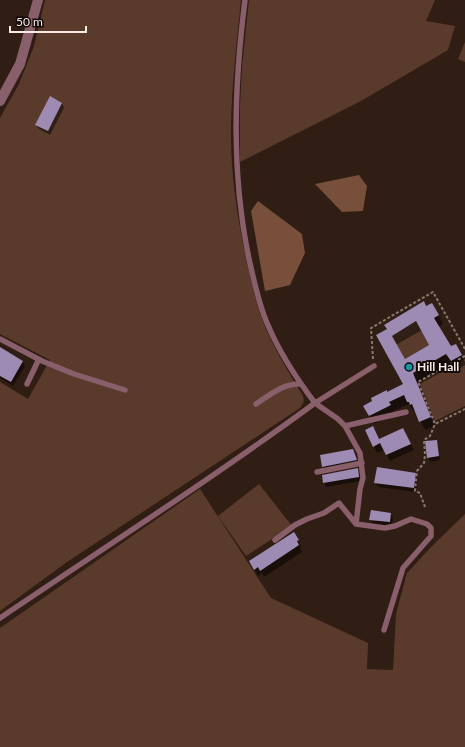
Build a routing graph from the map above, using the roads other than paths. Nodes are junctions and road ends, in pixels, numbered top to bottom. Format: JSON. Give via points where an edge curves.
{"nodes":[{"id":1,"x":38,"y":0,"type":"edge"},
{"id":2,"x":245,"y":0,"type":"edge"},
{"id":3,"x":5,"y":86,"type":"edge"},
{"id":4,"x":0,"y":101,"type":"edge"},
{"id":5,"x":0,"y":339,"type":"edge"},
{"id":6,"x":39,"y":359,"type":"junction"},
{"id":7,"x":374,"y":366,"type":"road end"},
{"id":8,"x":27,"y":384,"type":"dead end"},
{"id":9,"x":301,"y":384,"type":"junction"},
{"id":10,"x":125,"y":390,"type":"dead end"},
{"id":11,"x":315,"y":403,"type":"junction"},
{"id":12,"x":256,"y":404,"type":"dead end"},
{"id":13,"x":406,"y":412,"type":"dead end"},
{"id":14,"x":345,"y":426,"type":"junction"},
{"id":15,"x":362,"y":463,"type":"junction"},
{"id":16,"x":317,"y":472,"type":"dead end"},
{"id":17,"x":356,"y":524,"type":"junction"},
{"id":18,"x":274,"y":540,"type":"dead end"},
{"id":19,"x":0,"y":618,"type":"edge"},
{"id":20,"x":384,"y":630,"type":"dead end"}],
"edges":[{"from":1,"to":3,"type":"street","via":[[20,64]]},
{"from":2,"to":9,"type":"lane","via":[[235,124],[243,227],[257,294],[266,322]]},
{"from":3,"to":4,"type":"street"},
{"from":5,"to":6,"type":"lane"},
{"from":6,"to":8,"type":"lane"},
{"from":6,"to":10,"type":"lane","via":[[74,374]]},
{"from":7,"to":11,"type":"lane"},
{"from":9,"to":11,"type":"lane"},
{"from":9,"to":12,"type":"lane","via":[[285,386]]},
{"from":11,"to":14,"type":"lane"},
{"from":11,"to":19,"type":"lane","via":[[187,493]]},
{"from":13,"to":14,"type":"lane"},
{"from":14,"to":15,"type":"lane","via":[[360,453]]},
{"from":15,"to":16,"type":"lane"},
{"from":15,"to":17,"type":"lane","via":[[363,478]]},
{"from":17,"to":18,"type":"lane","via":[[340,503],[295,525]]},
{"from":17,"to":20,"type":"lane","via":[[385,528],[411,520],[427,524],[431,528],[431,536],[403,568]]}]}
